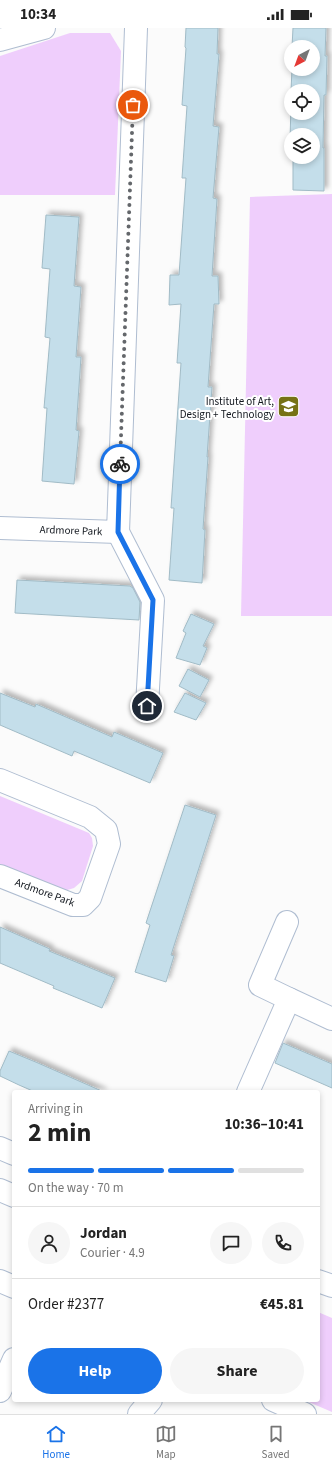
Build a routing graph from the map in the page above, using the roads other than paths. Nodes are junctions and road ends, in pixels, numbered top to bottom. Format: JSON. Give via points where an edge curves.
{"nodes":[{"id":1,"x":44,"y":28,"type":"edge"},
{"id":2,"x":136,"y":28,"type":"edge"},
{"id":3,"x":0,"y":40,"type":"edge"},
{"id":4,"x":0,"y":528,"type":"edge"},
{"id":5,"x":118,"y":532,"type":"junction"},
{"id":6,"x":147,"y":706,"type":"dead end"},
{"id":7,"x":0,"y":780,"type":"edge"},
{"id":8,"x":0,"y":876,"type":"edge"},
{"id":9,"x":286,"y":922,"type":"dead end"},
{"id":10,"x":288,"y":999,"type":"junction"},
{"id":11,"x":332,"y":1019,"type":"edge"},
{"id":12,"x":249,"y":1090,"type":"edge"},
{"id":13,"x":0,"y":1148,"type":"edge"},
{"id":14,"x":12,"y":1153,"type":"edge"},
{"id":15,"x":0,"y":1190,"type":"edge"},
{"id":16,"x":12,"y":1195,"type":"edge"},
{"id":17,"x":0,"y":1281,"type":"edge"},
{"id":18,"x":12,"y":1286,"type":"edge"},
{"id":19,"x":12,"y":1364,"type":"edge"},
{"id":20,"x":0,"y":1391,"type":"edge"},
{"id":21,"x":149,"y":1402,"type":"edge"},
{"id":22,"x":278,"y":1402,"type":"edge"},
{"id":23,"x":140,"y":1414,"type":"edge"},
{"id":24,"x":306,"y":1414,"type":"edge"}],
"edges":[{"from":1,"to":3,"type":"street"},
{"from":2,"to":5,"type":"street","name":"Ardmore Park"},
{"from":4,"to":5,"type":"street","name":"Ardmore Park"},
{"from":5,"to":6,"type":"street","via":[[153,600]]},
{"from":7,"to":8,"type":"street","name":"Ardmore Park","via":[[90,817],[106,830],[109,844],[90,898],[83,905],[73,905]]},
{"from":9,"to":10,"type":"street","via":[[260,985]]},
{"from":10,"to":11,"type":"street"},
{"from":10,"to":12,"type":"street"},
{"from":13,"to":14,"type":"street"},
{"from":15,"to":16,"type":"street"},
{"from":17,"to":18,"type":"street"},
{"from":19,"to":20,"type":"street"},
{"from":21,"to":23,"type":"street"},
{"from":22,"to":24,"type":"street"}]}
